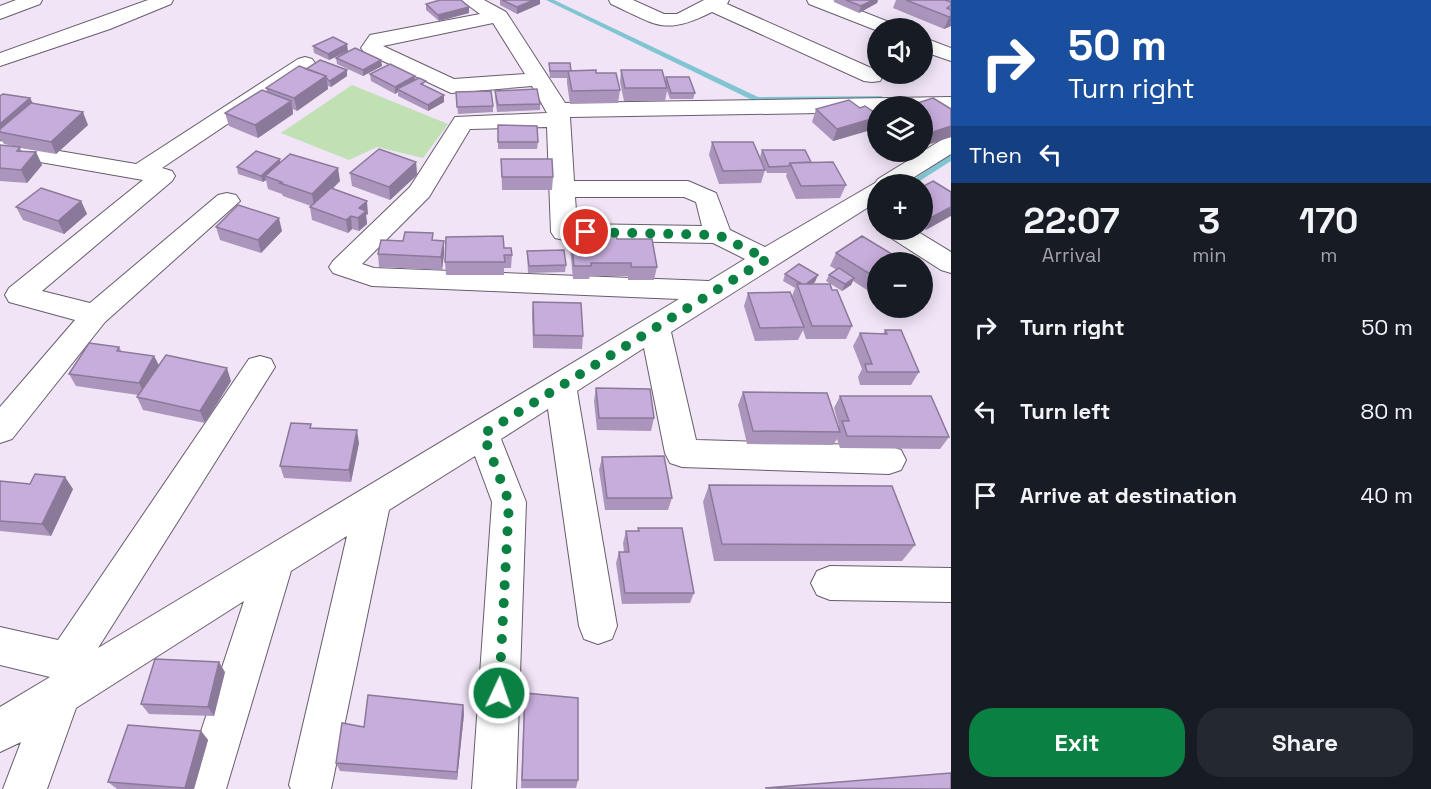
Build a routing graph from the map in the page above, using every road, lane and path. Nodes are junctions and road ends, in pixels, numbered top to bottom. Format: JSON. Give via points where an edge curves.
{"nodes":[{"id":1,"x":164,"y":0,"type":"edge"},
{"id":2,"x":470,"y":0,"type":"edge"},
{"id":3,"x":618,"y":0,"type":"edge"},
{"id":4,"x":816,"y":0,"type":"edge"},
{"id":5,"x":25,"y":2,"type":"edge"},
{"id":6,"x":715,"y":2,"type":"edge"},
{"id":7,"x":0,"y":13,"type":"edge"},
{"id":8,"x":499,"y":16,"type":"junction"},
{"id":9,"x":867,"y":20,"type":"edge"},
{"id":10,"x":933,"y":48,"type":"edge"},
{"id":11,"x":951,"y":55,"type":"edge"},
{"id":12,"x":0,"y":60,"type":"edge"},
{"id":13,"x":305,"y":63,"type":"dead end"},
{"id":14,"x":867,"y":74,"type":"edge"},
{"id":15,"x":538,"y":79,"type":"junction"},
{"id":16,"x":951,"y":104,"type":"edge"},
{"id":17,"x":558,"y":115,"type":"junction"},
{"id":18,"x":951,"y":144,"type":"edge"},
{"id":19,"x":0,"y":148,"type":"edge"},
{"id":20,"x":140,"y":172,"type":"junction"},
{"id":21,"x":903,"y":174,"type":"edge"},
{"id":22,"x":562,"y":189,"type":"junction"},
{"id":23,"x":227,"y":201,"type":"dead end"},
{"id":24,"x":867,"y":206,"type":"edge"},
{"id":25,"x":718,"y":235,"type":"junction"},
{"id":26,"x":913,"y":240,"type":"edge"},
{"id":27,"x":767,"y":259,"type":"junction"},
{"id":28,"x":951,"y":264,"type":"edge"},
{"id":29,"x":716,"y":291,"type":"junction"},
{"id":30,"x":9,"y":295,"type":"edge"},
{"id":31,"x":95,"y":315,"type":"junction"},
{"id":32,"x":655,"y":328,"type":"junction"},
{"id":33,"x":260,"y":367,"type":"dead end"},
{"id":34,"x":560,"y":386,"type":"junction"},
{"id":35,"x":0,"y":430,"type":"edge"},
{"id":36,"x":483,"y":434,"type":"junction"},
{"id":37,"x":889,"y":460,"type":"dead end"},
{"id":38,"x":373,"y":501,"type":"junction"},
{"id":39,"x":276,"y":561,"type":"junction"},
{"id":40,"x":830,"y":583,"type":"dead end"},
{"id":41,"x":951,"y":585,"type":"edge"},
{"id":42,"x":598,"y":626,"type":"dead end"},
{"id":43,"x":0,"y":646,"type":"edge"},
{"id":44,"x":76,"y":675,"type":"junction"},
{"id":45,"x":0,"y":731,"type":"edge"},
{"id":46,"x":311,"y":785,"type":"dead end"},
{"id":47,"x":25,"y":789,"type":"edge"},
{"id":48,"x":204,"y":789,"type":"edge"},
{"id":49,"x":494,"y":789,"type":"edge"}],
"edges":[{"from":1,"to":12,"type":"street"},
{"from":2,"to":8,"type":"street"},
{"from":3,"to":6,"type":"street","via":[[661,20],[681,20]]},
{"from":4,"to":9,"type":"street"},
{"from":5,"to":7,"type":"street"},
{"from":6,"to":14,"type":"street"},
{"from":8,"to":15,"type":"street"},
{"from":8,"to":15,"type":"street","via":[[377,39],[371,48],[450,86]]},
{"from":10,"to":11,"type":"street"},
{"from":13,"to":20,"type":"street"},
{"from":15,"to":17,"type":"street"},
{"from":16,"to":17,"type":"street"},
{"from":17,"to":22,"type":"street"},
{"from":17,"to":29,"type":"street","via":[[463,122],[420,192],[343,267],[372,277]]},
{"from":18,"to":21,"type":"street"},
{"from":19,"to":20,"type":"street"},
{"from":20,"to":30,"type":"street","via":[[163,176]]},
{"from":22,"to":25,"type":"street","via":[[688,189],[707,198]]},
{"from":22,"to":25,"type":"street","via":[[564,232]]},
{"from":23,"to":31,"type":"street"},
{"from":24,"to":27,"type":"street"},
{"from":25,"to":27,"type":"street"},
{"from":26,"to":28,"type":"street"},
{"from":27,"to":29,"type":"street"},
{"from":29,"to":32,"type":"street"},
{"from":30,"to":31,"type":"street"},
{"from":31,"to":35,"type":"street"},
{"from":32,"to":34,"type":"street"},
{"from":32,"to":37,"type":"street","via":[[682,453]]},
{"from":33,"to":44,"type":"street"},
{"from":34,"to":36,"type":"street"},
{"from":34,"to":42,"type":"street"},
{"from":36,"to":38,"type":"street"},
{"from":36,"to":49,"type":"street","via":[[509,502]]},
{"from":38,"to":39,"type":"street"},
{"from":38,"to":46,"type":"street"},
{"from":39,"to":44,"type":"street"},
{"from":39,"to":48,"type":"street"},
{"from":40,"to":41,"type":"street"},
{"from":43,"to":44,"type":"street"},
{"from":44,"to":45,"type":"street"},
{"from":44,"to":47,"type":"street"}]}
